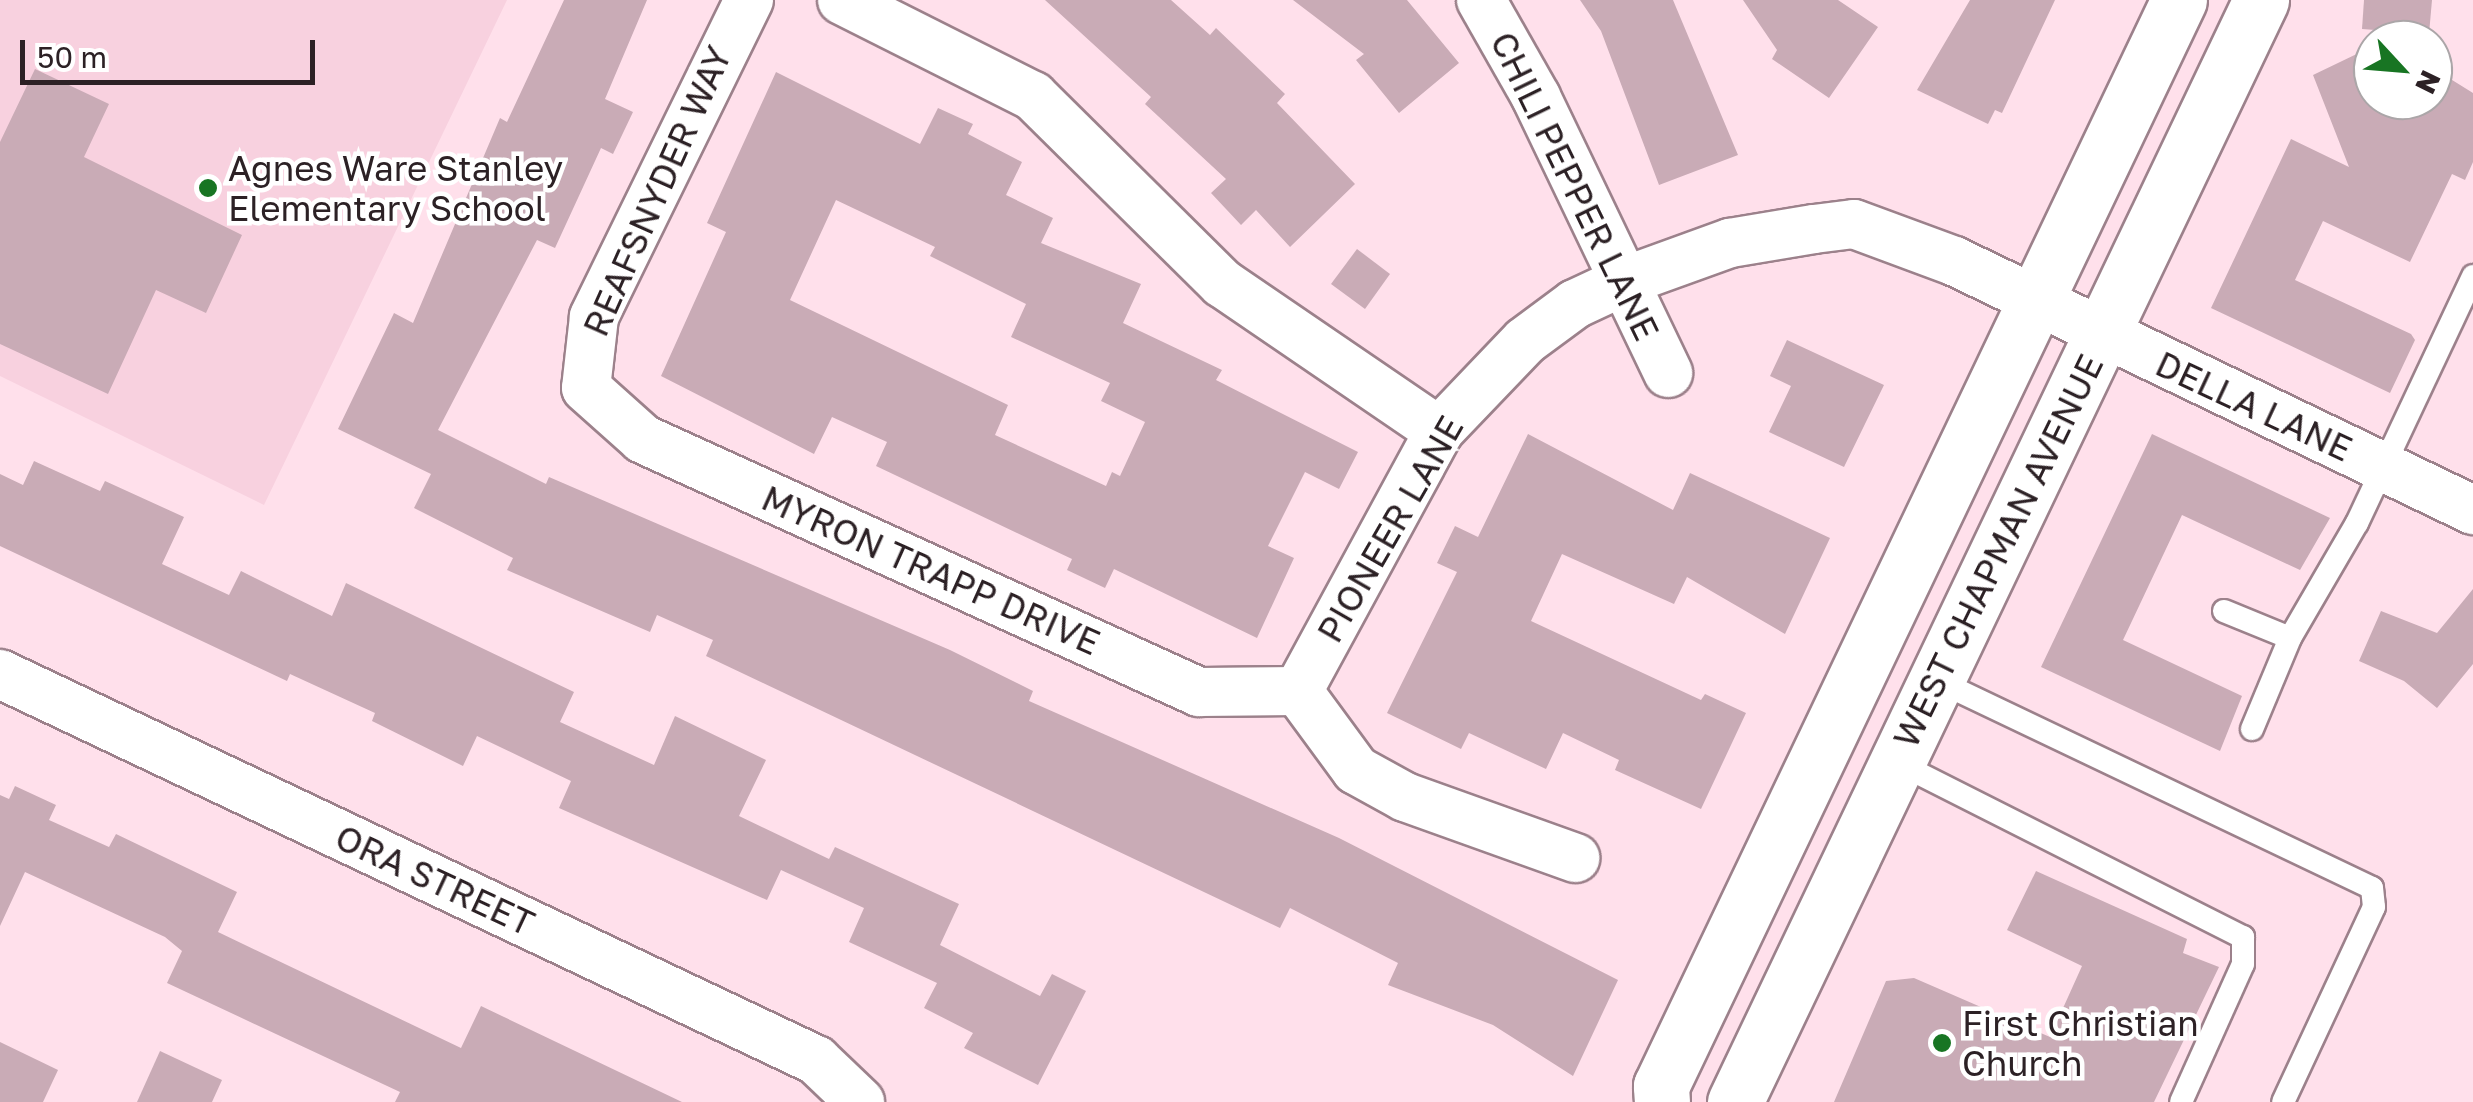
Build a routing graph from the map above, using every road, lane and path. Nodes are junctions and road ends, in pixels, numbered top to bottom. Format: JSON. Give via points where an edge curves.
{"nodes":[{"id":1,"x":749,"y":0,"type":"edge"},
{"id":2,"x":842,"y":0,"type":"edge"},
{"id":3,"x":1481,"y":0,"type":"edge"},
{"id":4,"x":2179,"y":0,"type":"edge"},
{"id":5,"x":2261,"y":0,"type":"edge"},
{"id":6,"x":2473,"y":276,"type":"edge"},
{"id":7,"x":1622,"y":282,"type":"junction"},
{"id":8,"x":2035,"y":302,"type":"junction"},
{"id":9,"x":2102,"y":334,"type":"junction"},
{"id":10,"x":1668,"y":374,"type":"dead end"},
{"id":11,"x":586,"y":388,"type":"joint"},
{"id":12,"x":1439,"y":431,"type":"junction"},
{"id":13,"x":2384,"y":468,"type":"junction"},
{"id":14,"x":2473,"y":510,"type":"edge"},
{"id":15,"x":2224,"y":610,"type":"dead end"},
{"id":16,"x":2290,"y":638,"type":"junction"},
{"id":17,"x":0,"y":674,"type":"edge"},
{"id":18,"x":1936,"y":680,"type":"junction"},
{"id":19,"x":1298,"y":691,"type":"junction"},
{"id":20,"x":2252,"y":729,"type":"dead end"},
{"id":21,"x":1896,"y":762,"type":"junction"},
{"id":22,"x":1575,"y":858,"type":"dead end"},
{"id":23,"x":860,"y":1102,"type":"edge"},
{"id":24,"x":1662,"y":1102,"type":"edge"},
{"id":25,"x":1734,"y":1102,"type":"edge"},
{"id":26,"x":2181,"y":1102,"type":"edge"},
{"id":27,"x":2282,"y":1102,"type":"edge"}],
"edges":[{"from":1,"to":11,"type":"street","name":"REAFSNYDER WAY","via":[[594,317]]},
{"from":2,"to":12,"type":"street","via":[[1033,96],[1222,283]]},
{"from":3,"to":7,"type":"street","name":"CHILI PEPPER LANE","via":[[1536,97]]},
{"from":4,"to":8,"type":"main road","name":"WEST CHAPMAN AVENUE"},
{"from":5,"to":9,"type":"main road","name":"WEST CHAPMAN AVENUE"},
{"from":6,"to":13,"type":"lane"},
{"from":7,"to":8,"type":"street","name":"PIONEER LANE","via":[[1730,243],[1854,224],[1954,261]]},
{"from":7,"to":10,"type":"street","name":"CHILI PEPPER LANE"},
{"from":7,"to":12,"type":"street","name":"PIONEER LANE","via":[[1574,304],[1526,341]]},
{"from":8,"to":9,"type":"street","name":"DELLA LANE"},
{"from":8,"to":24,"type":"main road","name":"WEST CHAPMAN AVENUE","via":[[1661,1086]]},
{"from":9,"to":13,"type":"street","name":"DELLA LANE"},
{"from":9,"to":18,"type":"main road","name":"WEST CHAPMAN AVENUE"},
{"from":11,"to":19,"type":"street","name":"MYRON TRAPP DRIVE","via":[[643,440],[1199,692]]},
{"from":12,"to":19,"type":"street","name":"PIONEER LANE"},
{"from":13,"to":14,"type":"street","name":"DELLA LANE"},
{"from":13,"to":16,"type":"lane"},
{"from":15,"to":16,"type":"lane"},
{"from":16,"to":20,"type":"lane"},
{"from":17,"to":23,"type":"street","name":"ORA STREET","via":[[816,1060]]},
{"from":18,"to":21,"type":"main road","name":"WEST CHAPMAN AVENUE"},
{"from":18,"to":27,"type":"lane","via":[[2372,888],[2374,907]]},
{"from":19,"to":22,"type":"street","via":[[1356,770],[1405,797]]},
{"from":21,"to":25,"type":"main road","name":"WEST CHAPMAN AVENUE"},
{"from":21,"to":26,"type":"lane","via":[[2244,938],[2243,964]]}]}
